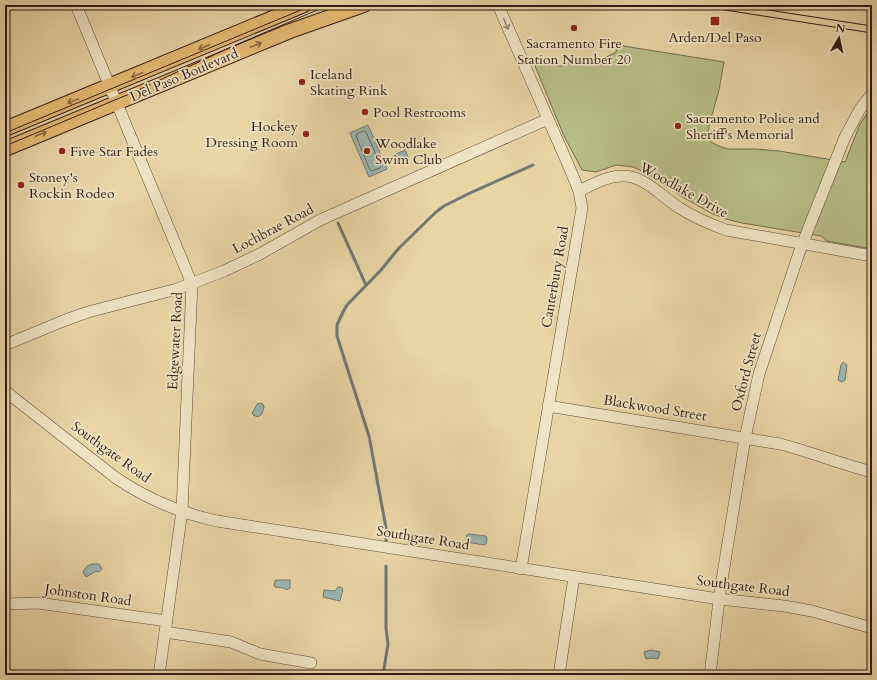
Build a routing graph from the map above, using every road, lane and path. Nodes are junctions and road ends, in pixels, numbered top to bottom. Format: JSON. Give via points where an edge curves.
{"nodes":[{"id":1,"x":76,"y":5,"type":"edge"},
{"id":2,"x":304,"y":5,"type":"edge"},
{"id":3,"x":364,"y":5,"type":"edge"},
{"id":4,"x":498,"y":5,"type":"edge"},
{"id":5,"x":109,"y":86,"type":"junction"},
{"id":6,"x":872,"y":94,"type":"edge"},
{"id":7,"x":116,"y":103,"type":"junction"},
{"id":8,"x":548,"y":119,"type":"junction"},
{"id":9,"x":5,"y":129,"type":"edge"},
{"id":10,"x":5,"y":149,"type":"edge"},
{"id":11,"x":579,"y":190,"type":"junction"},
{"id":12,"x":803,"y":243,"type":"junction"},
{"id":13,"x":872,"y":256,"type":"edge"},
{"id":14,"x":192,"y":284,"type":"junction"},
{"id":15,"x":5,"y":345,"type":"edge"},
{"id":16,"x":5,"y":391,"type":"edge"},
{"id":17,"x":548,"y":406,"type":"junction"},
{"id":18,"x":745,"y":438,"type":"junction"},
{"id":19,"x":872,"y":472,"type":"edge"},
{"id":20,"x":182,"y":511,"type":"junction"},
{"id":21,"x":521,"y":569,"type":"junction"},
{"id":22,"x":574,"y":577,"type":"junction"},
{"id":23,"x":719,"y":600,"type":"junction"},
{"id":24,"x":5,"y":604,"type":"edge"},
{"id":25,"x":166,"y":626,"type":"junction"},
{"id":26,"x":872,"y":628,"type":"edge"},
{"id":27,"x":311,"y":663,"type":"dead end"},
{"id":28,"x":159,"y":675,"type":"edge"},
{"id":29,"x":559,"y":675,"type":"edge"},
{"id":30,"x":710,"y":675,"type":"edge"}],
"edges":[{"from":1,"to":5,"type":"street","name":"Edgewater Road"},
{"from":2,"to":5,"type":"main road","name":"Del Paso Boulevard","one_way":true},
{"from":7,"to":3,"type":"main road","name":"Del Paso Boulevard","one_way":true,"via":[[290,31]]},
{"from":4,"to":8,"type":"street","name":"Canterbury Road","one_way":true},
{"from":5,"to":7,"type":"street","name":"Edgewater Road"},
{"from":5,"to":9,"type":"main road","name":"Del Paso Boulevard","one_way":true},
{"from":6,"to":12,"type":"street","name":"Oxford Street","via":[[860,109],[846,137]]},
{"from":10,"to":7,"type":"main road","name":"Del Paso Boulevard","one_way":true},
{"from":7,"to":14,"type":"street","name":"Edgewater Road"},
{"from":8,"to":11,"type":"street","name":"Canterbury Road"},
{"from":8,"to":14,"type":"street","name":"Lochbrae Road","via":[[320,220],[260,254]]},
{"from":11,"to":12,"type":"street","name":"Woodlake Drive","via":[[615,176],[634,177],[679,208],[726,230]]},
{"from":11,"to":17,"type":"street","name":"Canterbury Road","via":[[582,208]]},
{"from":12,"to":13,"type":"street","name":"Woodlake Drive"},
{"from":12,"to":18,"type":"street","name":"Oxford Street","via":[[759,374]]},
{"from":14,"to":15,"type":"street","name":"Lochbrae Road","via":[[88,312]]},
{"from":14,"to":20,"type":"street","name":"Edgewater Road"},
{"from":16,"to":20,"type":"street","name":"Southgate Road","via":[[121,481],[154,500]]},
{"from":17,"to":18,"type":"street","name":"Blackwood Street"},
{"from":17,"to":21,"type":"street","name":"Canterbury Road"},
{"from":18,"to":19,"type":"street","name":"Blackwood Street","via":[[803,450]]},
{"from":18,"to":23,"type":"street","name":"Oxford Street"},
{"from":20,"to":21,"type":"street","name":"Southgate Road","via":[[217,521]]},
{"from":20,"to":25,"type":"street","name":"Edgewater Road"},
{"from":21,"to":22,"type":"street","name":"Southgate Road"},
{"from":22,"to":23,"type":"street","name":"Southgate Road"},
{"from":22,"to":29,"type":"street"},
{"from":23,"to":26,"type":"street","name":"Southgate Road","via":[[812,611]]},
{"from":23,"to":30,"type":"street","name":"Oxford Street"},
{"from":24,"to":25,"type":"street","name":"Johnston Road","via":[[51,604]]},
{"from":25,"to":27,"type":"street","name":"Johnston Road","via":[[231,642],[260,654]]},
{"from":25,"to":28,"type":"street","name":"Edgewater Road"}]}
